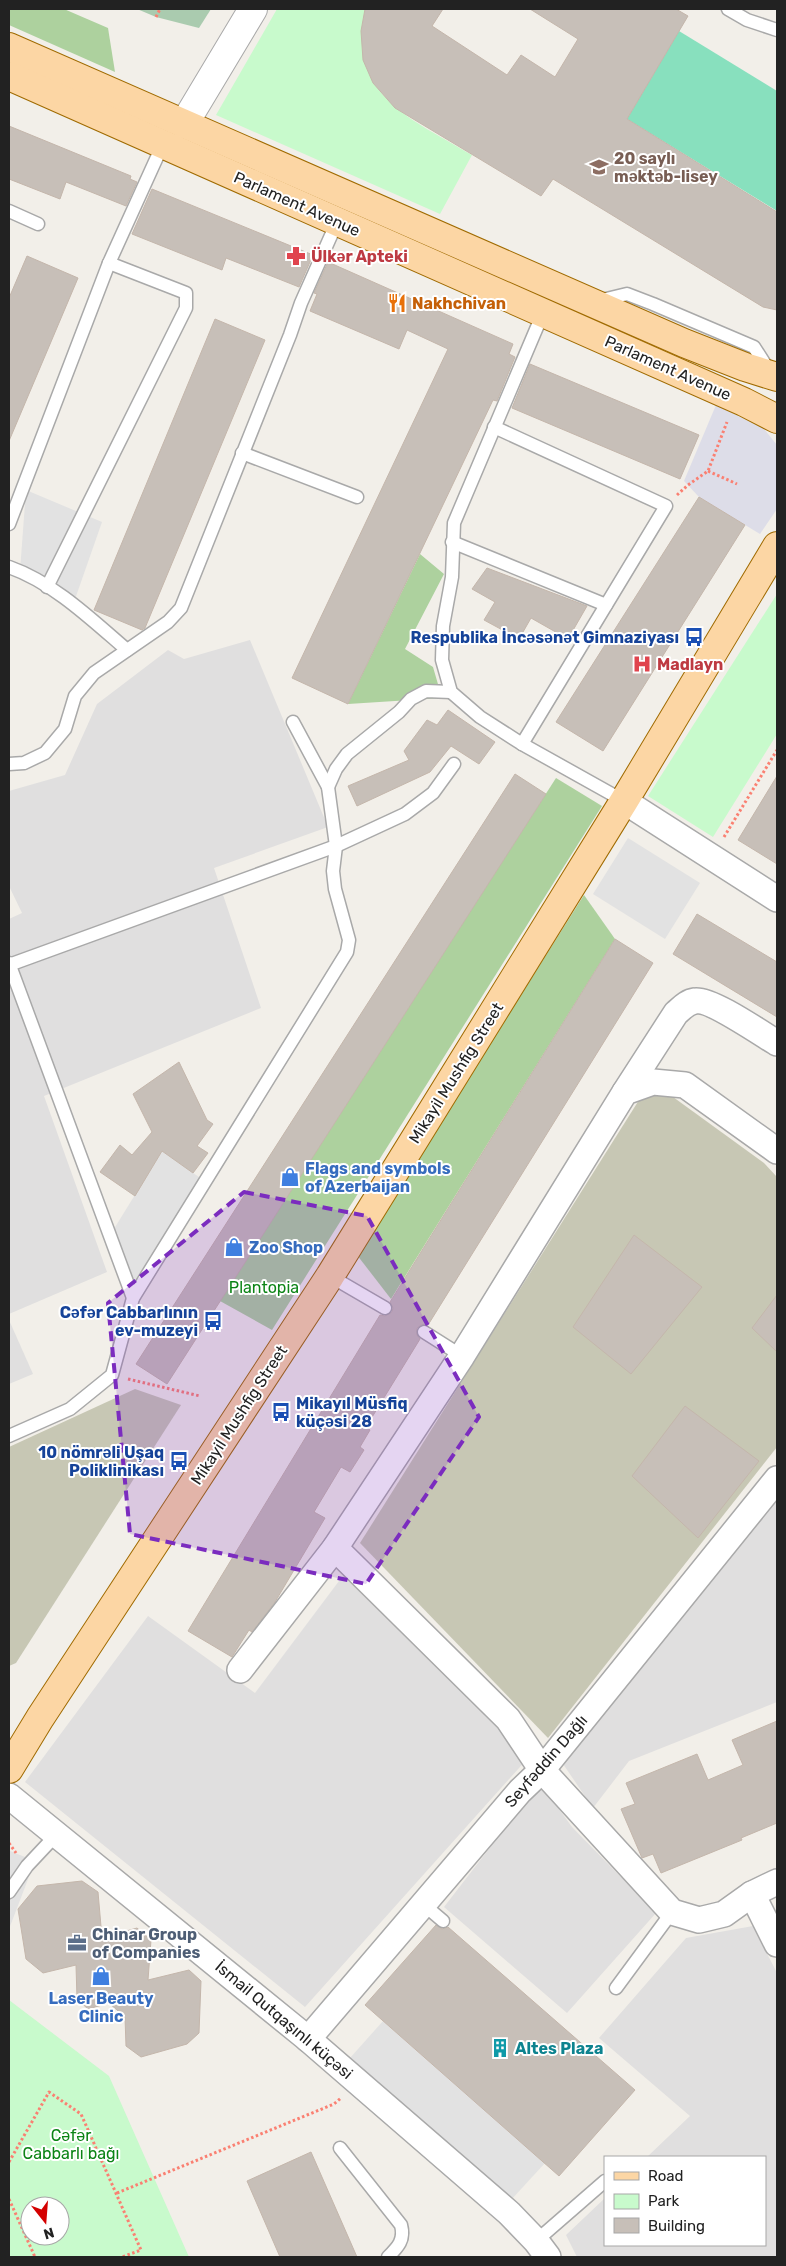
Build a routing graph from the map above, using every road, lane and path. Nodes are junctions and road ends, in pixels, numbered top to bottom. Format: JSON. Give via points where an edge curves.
{"nodes":[{"id":1,"x":160,"y":9,"type":"edge"},
{"id":2,"x":253,"y":9,"type":"edge"},
{"id":3,"x":728,"y":9,"type":"edge"},
{"id":4,"x":156,"y":17,"type":"dead end"},
{"id":5,"x":777,"y":30,"type":"edge"},
{"id":6,"x":9,"y":47,"type":"edge"},
{"id":7,"x":9,"y":76,"type":"edge"},
{"id":8,"x":184,"y":124,"type":"junction"},
{"id":9,"x":163,"y":144,"type":"junction"},
{"id":10,"x":9,"y":210,"type":"edge"},
{"id":11,"x":337,"y":222,"type":"junction"},
{"id":12,"x":38,"y":224,"type":"dead end"},
{"id":13,"x":109,"y":263,"type":"junction"},
{"id":14,"x":543,"y":313,"type":"junction"},
{"id":15,"x":775,"y":376,"type":"edge"},
{"id":16,"x":775,"y":419,"type":"edge"},
{"id":17,"x":727,"y":422,"type":"dead end"},
{"id":18,"x":494,"y":427,"type":"junction"},
{"id":19,"x":242,"y":453,"type":"junction"},
{"id":20,"x":708,"y":471,"type":"junction"},
{"id":21,"x":736,"y":484,"type":"dead end"},
{"id":22,"x":357,"y":498,"type":"dead end"},
{"id":23,"x":666,"y":506,"type":"junction"},
{"id":24,"x":9,"y":524,"type":"edge"},
{"id":25,"x":452,"y":542,"type":"junction"},
{"id":26,"x":777,"y":546,"type":"edge"},
{"id":27,"x":9,"y":567,"type":"edge"},
{"id":28,"x":47,"y":587,"type":"junction"},
{"id":29,"x":606,"y":605,"type":"junction"},
{"id":30,"x":127,"y":650,"type":"junction"},
{"id":31,"x":451,"y":692,"type":"junction"},
{"id":32,"x":293,"y":722,"type":"dead end"},
{"id":33,"x":522,"y":744,"type":"junction"},
{"id":34,"x":777,"y":750,"type":"edge"},
{"id":35,"x":9,"y":764,"type":"edge"},
{"id":36,"x":454,"y":764,"type":"dead end"},
{"id":37,"x":328,"y":787,"type":"junction"},
{"id":38,"x":624,"y":802,"type":"junction"},
{"id":39,"x":723,"y":838,"type":"dead end"},
{"id":40,"x":336,"y":846,"type":"junction"},
{"id":41,"x":777,"y":899,"type":"edge"},
{"id":42,"x":9,"y":964,"type":"edge"},
{"id":43,"x":777,"y":1043,"type":"edge"},
{"id":44,"x":625,"y":1092,"type":"junction"},
{"id":45,"x":777,"y":1151,"type":"edge"},
{"id":46,"x":330,"y":1276,"type":"junction"},
{"id":47,"x":133,"y":1298,"type":"junction"},
{"id":48,"x":385,"y":1308,"type":"dead end"},
{"id":49,"x":424,"y":1332,"type":"dead end"},
{"id":50,"x":462,"y":1356,"type":"junction"},
{"id":51,"x":112,"y":1375,"type":"junction"},
{"id":52,"x":200,"y":1396,"type":"dead end"},
{"id":53,"x":9,"y":1436,"type":"edge"},
{"id":54,"x":777,"y":1479,"type":"edge"},
{"id":55,"x":335,"y":1548,"type":"junction"},
{"id":56,"x":240,"y":1670,"type":"dead end"},
{"id":57,"x":9,"y":1769,"type":"edge"},
{"id":58,"x":542,"y":1770,"type":"junction"},
{"id":59,"x":9,"y":1796,"type":"edge"},
{"id":60,"x":58,"y":1834,"type":"junction"},
{"id":61,"x":777,"y":1882,"type":"edge"},
{"id":62,"x":9,"y":1892,"type":"edge"},
{"id":63,"x":752,"y":1894,"type":"junction"},
{"id":64,"x":423,"y":1904,"type":"junction"},
{"id":65,"x":672,"y":1912,"type":"junction"},
{"id":66,"x":443,"y":1921,"type":"dead end"},
{"id":67,"x":777,"y":1944,"type":"edge"},
{"id":68,"x":616,"y":1988,"type":"dead end"},
{"id":69,"x":308,"y":2039,"type":"junction"},
{"id":70,"x":359,"y":2082,"type":"junction"},
{"id":71,"x":340,"y":2148,"type":"dead end"},
{"id":72,"x":9,"y":2162,"type":"edge"},
{"id":73,"x":604,"y":2181,"type":"edge"},
{"id":74,"x":117,"y":2193,"type":"junction"},
{"id":75,"x":9,"y":2199,"type":"edge"},
{"id":76,"x":542,"y":2249,"type":"edge"},
{"id":77,"x":35,"y":2257,"type":"edge"},
{"id":78,"x":122,"y":2257,"type":"edge"},
{"id":79,"x":388,"y":2257,"type":"edge"}],
"edges":[{"from":1,"to":4,"type":"path"},
{"from":2,"to":8,"type":"street"},
{"from":3,"to":5,"type":"lane","via":[[747,20]]},
{"from":6,"to":8,"type":"main road","name":"Parlament Avenue"},
{"from":7,"to":9,"type":"main road","name":"Parlament Avenue"},
{"from":8,"to":15,"type":"main road","name":"Parlament Avenue","via":[[701,350]]},
{"from":9,"to":11,"type":"main road","name":"Parlament Avenue"},
{"from":9,"to":13,"type":"lane"},
{"from":10,"to":12,"type":"lane"},
{"from":11,"to":14,"type":"main road","name":"Parlament Avenue"},
{"from":11,"to":19,"type":"lane"},
{"from":13,"to":24,"type":"lane"},
{"from":13,"to":28,"type":"lane","via":[[186,294],[186,308]]},
{"from":14,"to":16,"type":"main road","name":"Parlament Avenue","via":[[744,402]]},
{"from":14,"to":18,"type":"lane"},
{"from":17,"to":20,"type":"path"},
{"from":18,"to":23,"type":"lane"},
{"from":18,"to":25,"type":"lane","via":[[454,523]]},
{"from":19,"to":22,"type":"lane"},
{"from":19,"to":30,"type":"lane","via":[[181,608],[168,622]]},
{"from":20,"to":21,"type":"path"},
{"from":20,"to":23,"type":"path"},
{"from":23,"to":29,"type":"lane"},
{"from":25,"to":29,"type":"lane"},
{"from":25,"to":31,"type":"lane","via":[[452,578],[444,618],[442,660]]},
{"from":26,"to":38,"type":"main road","name":"Mikayil Mushfig Street"},
{"from":27,"to":28,"type":"lane"},
{"from":28,"to":30,"type":"lane","via":[[73,604]]},
{"from":29,"to":33,"type":"lane"},
{"from":30,"to":35,"type":"lane","via":[[94,673],[75,696],[65,729],[45,752],[24,762]]},
{"from":31,"to":33,"type":"lane","via":[[480,717]]},
{"from":31,"to":37,"type":"lane","via":[[426,691],[411,699],[347,754]]},
{"from":32,"to":37,"type":"lane"},
{"from":33,"to":38,"type":"lane"},
{"from":34,"to":39,"type":"path"},
{"from":36,"to":40,"type":"lane","via":[[433,793],[405,814]]},
{"from":37,"to":40,"type":"lane"},
{"from":38,"to":41,"type":"street"},
{"from":38,"to":46,"type":"main road","name":"Mikayil Mushfig Street"},
{"from":40,"to":42,"type":"lane"},
{"from":40,"to":47,"type":"lane","via":[[334,880],[349,940],[347,952]]},
{"from":42,"to":47,"type":"lane"},
{"from":43,"to":44,"type":"street","via":[[710,1003],[695,1001],[676,1013]]},
{"from":44,"to":45,"type":"street","via":[[653,1082],[685,1084]]},
{"from":44,"to":50,"type":"street"},
{"from":46,"to":48,"type":"lane"},
{"from":46,"to":57,"type":"main road","name":"Mikayil Mushfig Street"},
{"from":47,"to":51,"type":"lane"},
{"from":49,"to":50,"type":"lane"},
{"from":50,"to":55,"type":"street"},
{"from":51,"to":52,"type":"path"},
{"from":51,"to":53,"type":"lane","via":[[70,1409]]},
{"from":54,"to":58,"type":"street","name":"Seyfəddin Dağlı"},
{"from":55,"to":56,"type":"street"},
{"from":55,"to":58,"type":"street","via":[[508,1718]]},
{"from":58,"to":64,"type":"street","name":"Seyfəddin Dağlı","via":[[520,1791]]},
{"from":58,"to":65,"type":"street"},
{"from":59,"to":60,"type":"street","name":"İsmail Qutqaşınlı küçəsi"},
{"from":60,"to":62,"type":"lane","via":[[26,1866]]},
{"from":60,"to":69,"type":"street","name":"İsmail Qutqaşınlı küçəsi"},
{"from":61,"to":63,"type":"street"},
{"from":63,"to":65,"type":"street","via":[[724,1914],[699,1920]]},
{"from":63,"to":67,"type":"street"},
{"from":64,"to":66,"type":"lane"},
{"from":64,"to":69,"type":"street","name":"Seyfəddin Dağlı"},
{"from":65,"to":68,"type":"lane"},
{"from":69,"to":70,"type":"street","name":"İsmail Qutqaşınlı küçəsi"},
{"from":70,"to":74,"type":"path","via":[[334,2104]]},
{"from":70,"to":76,"type":"street","name":"İsmail Qutqaşınlı küçəsi","via":[[509,2213]]},
{"from":71,"to":79,"type":"lane","via":[[401,2225],[404,2234],[400,2245]]},
{"from":72,"to":74,"type":"path","via":[[49,2092],[81,2114]]},
{"from":73,"to":76,"type":"lane"},
{"from":74,"to":78,"type":"path","via":[[141,2250]]},
{"from":75,"to":77,"type":"path"}]}
